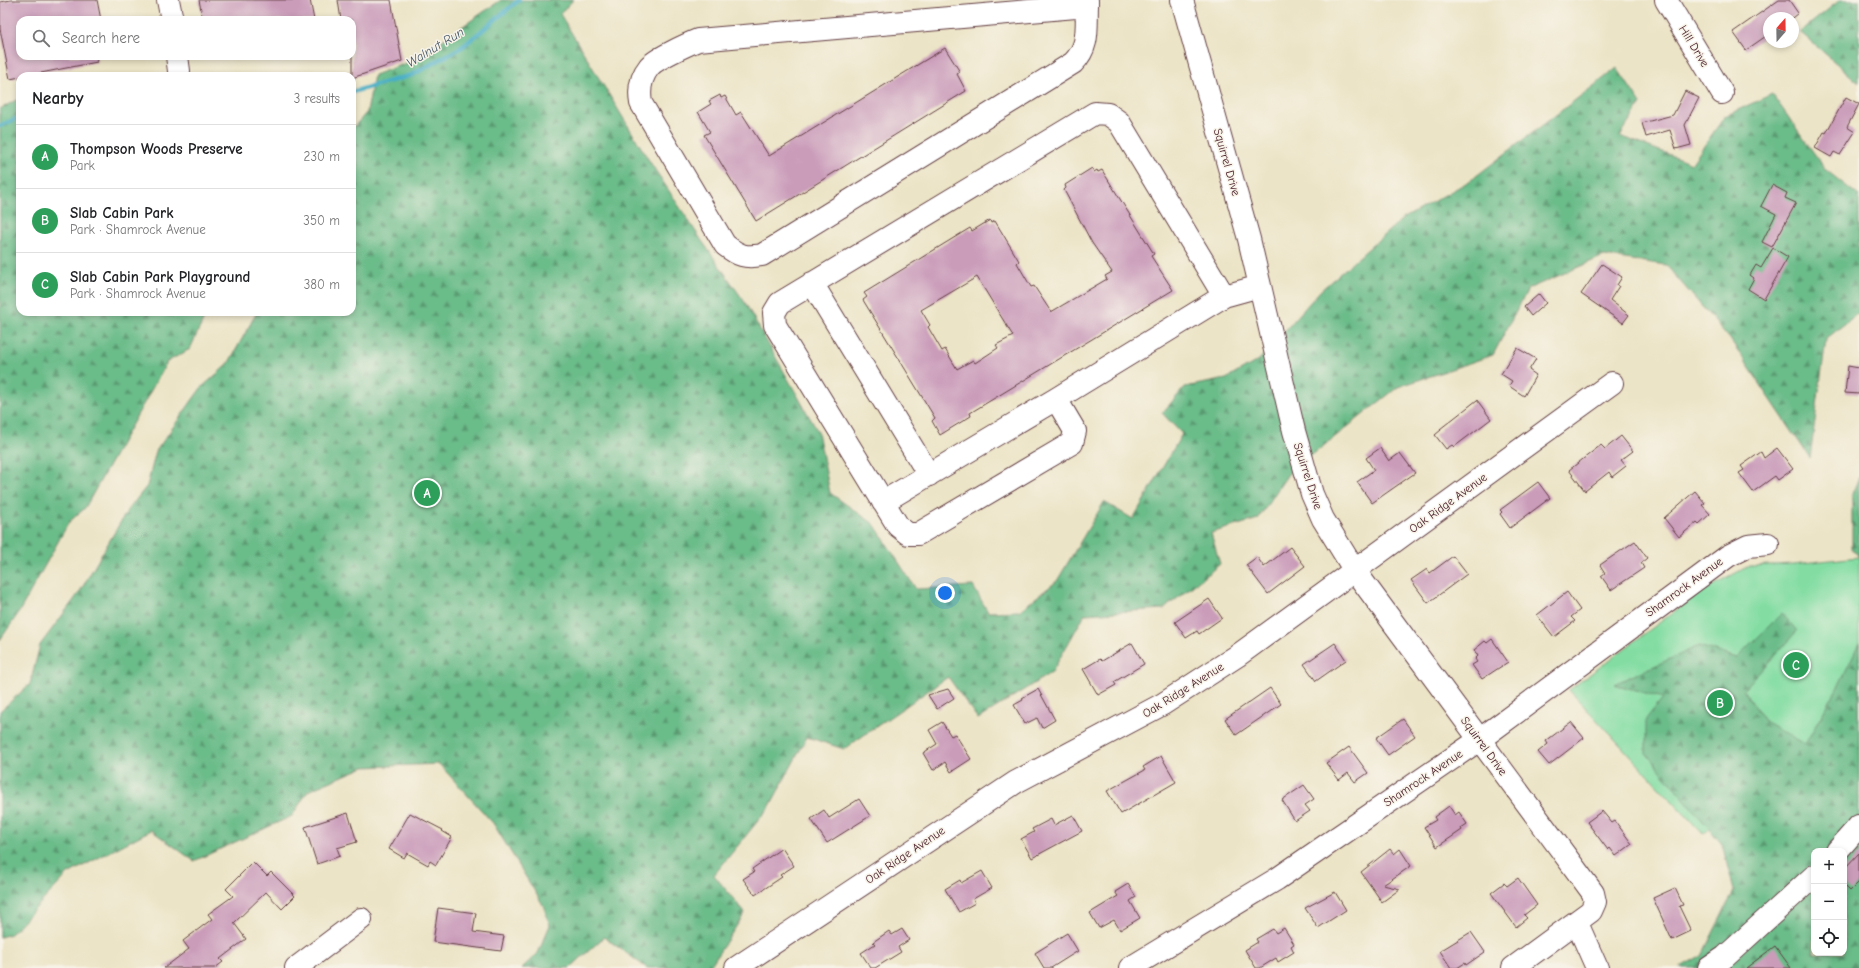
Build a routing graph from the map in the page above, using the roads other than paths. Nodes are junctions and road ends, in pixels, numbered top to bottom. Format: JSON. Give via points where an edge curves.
{"nodes":[{"id":1,"x":168,"y":0,"type":"edge"},
{"id":2,"x":1182,"y":0,"type":"edge"},
{"id":3,"x":1666,"y":0,"type":"edge"},
{"id":4,"x":1087,"y":3,"type":"edge"},
{"id":5,"x":171,"y":16,"type":"edge"},
{"id":6,"x":1722,"y":93,"type":"dead end"},
{"id":7,"x":812,"y":283,"type":"junction"},
{"id":8,"x":1260,"y":286,"type":"junction"},
{"id":9,"x":1224,"y":296,"type":"junction"},
{"id":10,"x":1612,"y":383,"type":"dead end"},
{"id":11,"x":1056,"y":400,"type":"junction"},
{"id":12,"x":929,"y":475,"type":"junction"},
{"id":13,"x":883,"y":502,"type":"junction"},
{"id":14,"x":1768,"y":544,"type":"dead end"},
{"id":15,"x":1355,"y":571,"type":"junction"},
{"id":16,"x":1479,"y":740,"type":"junction"},
{"id":17,"x":1859,"y":826,"type":"edge"},
{"id":18,"x":1840,"y":848,"type":"edge"},
{"id":19,"x":1811,"y":879,"type":"edge"},
{"id":20,"x":361,"y":919,"type":"dead end"},
{"id":21,"x":1577,"y":923,"type":"junction"},
{"id":22,"x":296,"y":968,"type":"edge"},
{"id":23,"x":736,"y":968,"type":"edge"},
{"id":24,"x":1130,"y":968,"type":"edge"},
{"id":25,"x":1513,"y":968,"type":"edge"},
{"id":26,"x":1597,"y":968,"type":"edge"},
{"id":27,"x":1710,"y":968,"type":"edge"}],
"edges":[{"from":1,"to":5,"type":"street"},
{"from":2,"to":8,"type":"street","name":"Squirrel Drive","via":[[1249,238]]},
{"from":3,"to":6,"type":"street","name":"Hill Drive"},
{"from":4,"to":4,"type":"street","via":[[1086,44],[1081,55],[1073,63],[762,255],[749,257],[736,254],[724,245],[641,103],[639,92],[649,67],[684,45],[698,40]]},
{"from":7,"to":9,"type":"street","via":[[1095,113],[1108,114],[1119,122]]},
{"from":7,"to":12,"type":"street"},
{"from":7,"to":13,"type":"street","via":[[780,303],[774,313],[775,325]]},
{"from":8,"to":9,"type":"street"},
{"from":8,"to":15,"type":"street","name":"Squirrel Drive","via":[[1294,431],[1312,494],[1323,519]]},
{"from":9,"to":11,"type":"street"},
{"from":10,"to":15,"type":"street","name":"Oak Ridge Avenue"},
{"from":11,"to":12,"type":"street"},
{"from":11,"to":13,"type":"street","via":[[1075,431],[1072,443],[918,534],[908,534],[898,526]]},
{"from":12,"to":13,"type":"street"},
{"from":14,"to":16,"type":"street","name":"Shamrock Avenue","via":[[1748,546],[1728,556]]},
{"from":15,"to":16,"type":"street","name":"Squirrel Drive"},
{"from":15,"to":23,"type":"street","name":"Oak Ridge Avenue","via":[[1237,656],[1162,704],[1016,782]]},
{"from":16,"to":21,"type":"street","name":"Squirrel Drive","via":[[1592,893],[1595,902],[1591,911]]},
{"from":16,"to":24,"type":"street","name":"Shamrock Avenue","via":[[1277,879]]},
{"from":17,"to":18,"type":"street"},
{"from":19,"to":27,"type":"street"},
{"from":20,"to":22,"type":"street"},
{"from":21,"to":25,"type":"street"},
{"from":21,"to":26,"type":"street"}]}
